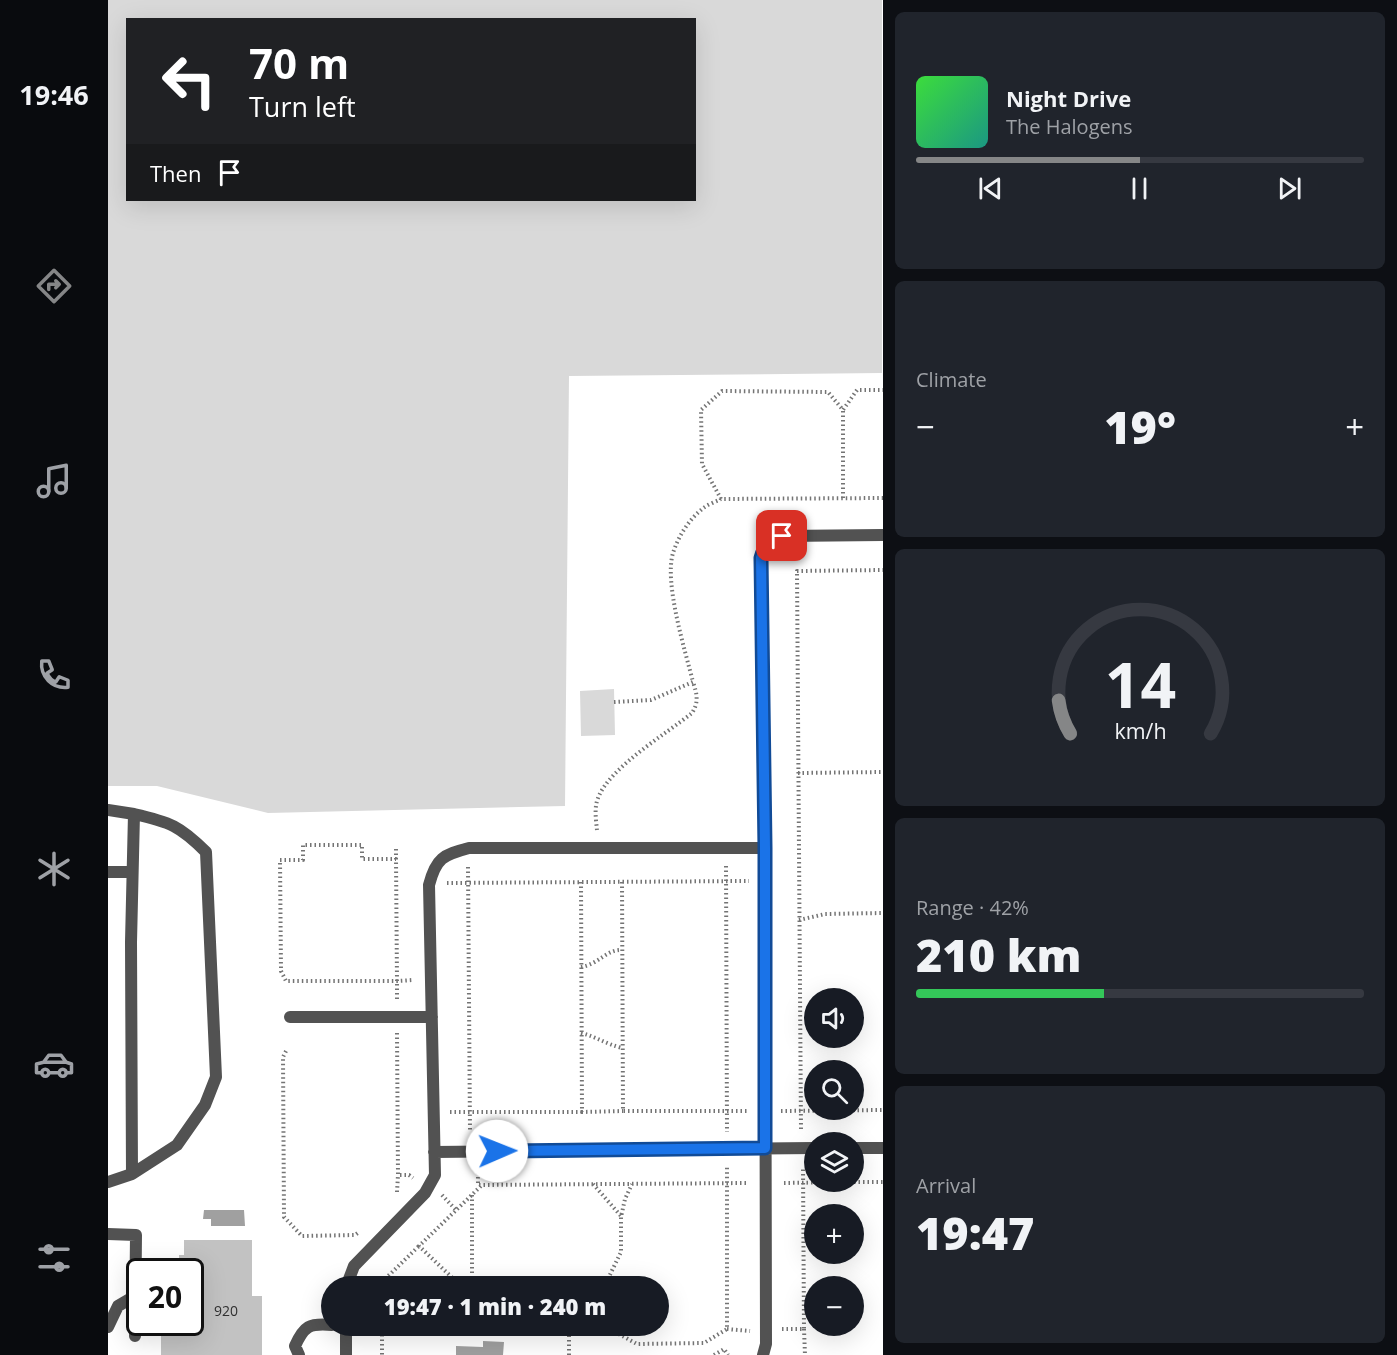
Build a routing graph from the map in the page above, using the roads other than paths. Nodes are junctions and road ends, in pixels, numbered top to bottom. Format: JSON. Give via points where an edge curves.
{"nodes":[{"id":1,"x":882,"y":535,"type":"edge"},
{"id":2,"x":108,"y":810,"type":"edge"},
{"id":3,"x":134,"y":814,"type":"junction"},
{"id":4,"x":765,"y":848,"type":"junction"},
{"id":5,"x":108,"y":872,"type":"edge"},
{"id":6,"x":132,"y":872,"type":"junction"},
{"id":7,"x":290,"y":1017,"type":"dead end"},
{"id":8,"x":432,"y":1017,"type":"junction"},
{"id":9,"x":765,"y":1148,"type":"junction"},
{"id":10,"x":804,"y":1148,"type":"edge"},
{"id":11,"x":864,"y":1148,"type":"edge"},
{"id":12,"x":882,"y":1148,"type":"edge"},
{"id":13,"x":434,"y":1152,"type":"junction"},
{"id":14,"x":132,"y":1174,"type":"junction"},
{"id":15,"x":108,"y":1182,"type":"edge"},
{"id":16,"x":108,"y":1234,"type":"edge"},
{"id":17,"x":136,"y":1258,"type":"edge"},
{"id":18,"x":350,"y":1276,"type":"edge"},
{"id":19,"x":126,"y":1301,"type":"edge"},
{"id":20,"x":321,"y":1324,"type":"edge"},
{"id":21,"x":108,"y":1327,"type":"edge"},
{"id":22,"x":346,"y":1336,"type":"edge"},
{"id":23,"x":299,"y":1355,"type":"edge"},
{"id":24,"x":346,"y":1355,"type":"edge"},
{"id":25,"x":763,"y":1355,"type":"edge"}],
"edges":[{"from":1,"to":4,"type":"lane","via":[[782,536],[763,550]]},
{"from":2,"to":3,"type":"lane"},
{"from":3,"to":6,"type":"lane"},
{"from":3,"to":14,"type":"lane","via":[[164,820],[206,852],[216,1077],[205,1105],[177,1145]]},
{"from":4,"to":8,"type":"lane","via":[[468,848],[446,855],[433,870],[430,883]]},
{"from":4,"to":9,"type":"lane"},
{"from":5,"to":6,"type":"lane"},
{"from":6,"to":14,"type":"lane"},
{"from":7,"to":8,"type":"lane"},
{"from":8,"to":13,"type":"lane"},
{"from":9,"to":10,"type":"lane"},
{"from":9,"to":13,"type":"lane"},
{"from":9,"to":25,"type":"lane"},
{"from":11,"to":12,"type":"lane"},
{"from":13,"to":18,"type":"lane","via":[[435,1175],[425,1193],[354,1266]]},
{"from":14,"to":15,"type":"lane"},
{"from":16,"to":17,"type":"lane","via":[[136,1235]]},
{"from":19,"to":21,"type":"lane","via":[[118,1306]]},
{"from":20,"to":23,"type":"lane","via":[[302,1331],[296,1346]]},
{"from":22,"to":24,"type":"lane"}]}
